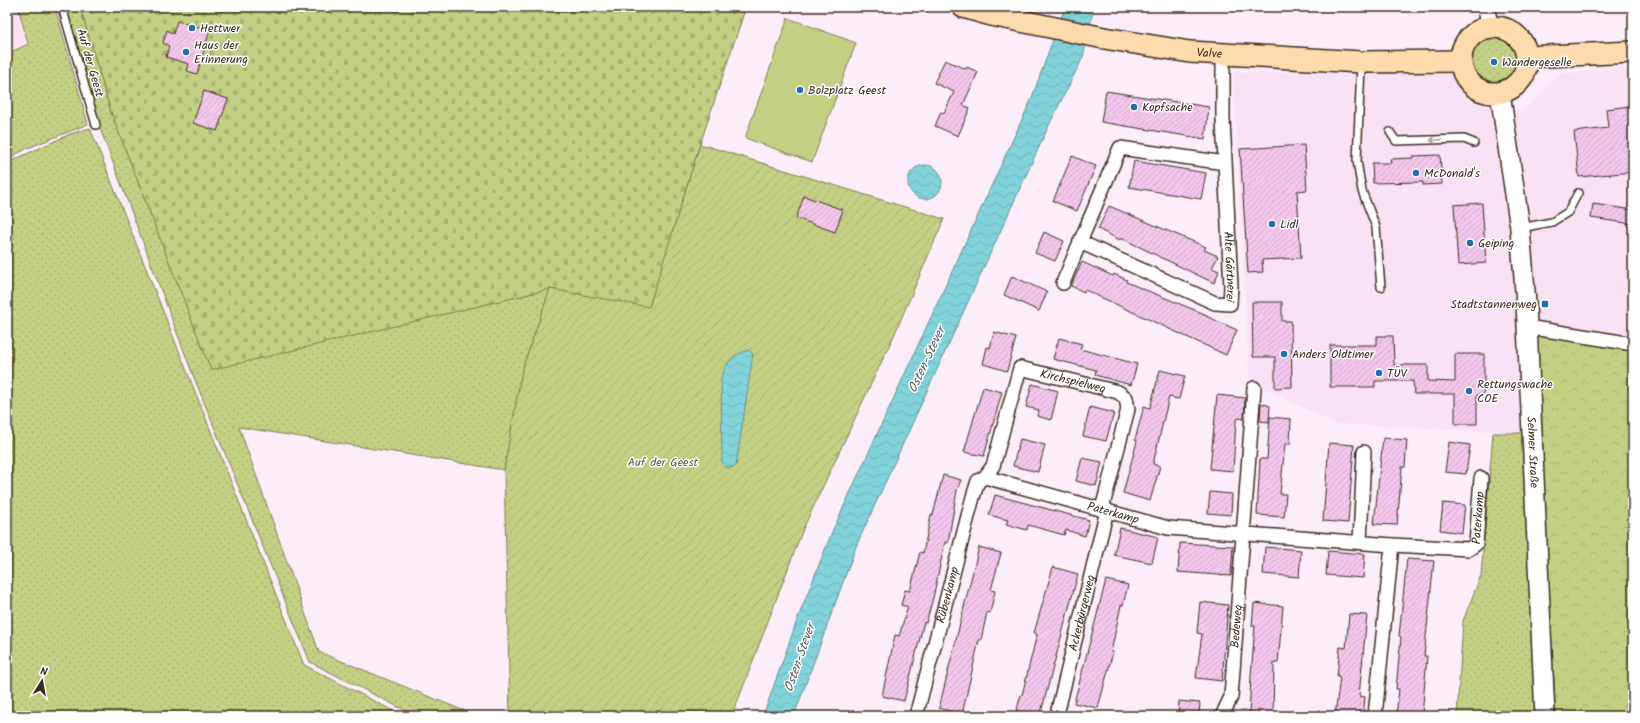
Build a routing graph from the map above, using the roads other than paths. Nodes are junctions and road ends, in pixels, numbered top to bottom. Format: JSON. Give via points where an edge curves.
{"nodes":[{"id":1,"x":62,"y":7,"type":"edge"},
{"id":2,"x":963,"y":7,"type":"edge"},
{"id":3,"x":1486,"y":7,"type":"edge"},
{"id":4,"x":1490,"y":27,"type":"junction"},
{"id":5,"x":1633,"y":52,"type":"edge"},
{"id":6,"x":1223,"y":55,"type":"junction"},
{"id":7,"x":1527,"y":57,"type":"junction"},
{"id":8,"x":1460,"y":61,"type":"junction"},
{"id":9,"x":1361,"y":62,"type":"junction"},
{"id":10,"x":1500,"y":93,"type":"junction"},
{"id":11,"x":96,"y":125,"type":"dead end"},
{"id":12,"x":1390,"y":132,"type":"dead end"},
{"id":13,"x":1474,"y":143,"type":"dead end"},
{"id":14,"x":1225,"y":163,"type":"junction"},
{"id":15,"x":1578,"y":194,"type":"dead end"},
{"id":16,"x":1520,"y":228,"type":"junction"},
{"id":17,"x":1080,"y":242,"type":"junction"},
{"id":18,"x":1063,"y":283,"type":"dead end"},
{"id":19,"x":1381,"y":287,"type":"dead end"},
{"id":20,"x":1527,"y":327,"type":"junction"},
{"id":21,"x":1633,"y":344,"type":"edge"},
{"id":22,"x":1254,"y":388,"type":"dead end"},
{"id":23,"x":1364,"y":452,"type":"dead end"},
{"id":24,"x":985,"y":477,"type":"junction"},
{"id":25,"x":1481,"y":478,"type":"dead end"},
{"id":26,"x":1104,"y":510,"type":"junction"},
{"id":27,"x":1242,"y":534,"type":"junction"},
{"id":28,"x":1360,"y":542,"type":"junction"},
{"id":29,"x":1392,"y":545,"type":"junction"},
{"id":30,"x":916,"y":716,"type":"edge"},
{"id":31,"x":1058,"y":716,"type":"edge"},
{"id":32,"x":1222,"y":716,"type":"edge"},
{"id":33,"x":1375,"y":716,"type":"edge"},
{"id":34,"x":1546,"y":716,"type":"edge"}],
"edges":[{"from":1,"to":11,"type":"lane","name":"Auf der Geest"},
{"from":2,"to":6,"type":"main road","name":"Valve","via":[[1104,38]]},
{"from":3,"to":4,"type":"street"},
{"from":4,"to":7,"type":"main road","via":[[1503,28],[1515,34],[1523,45]]},
{"from":4,"to":8,"type":"main road","via":[[1478,31],[1469,38],[1462,49]]},
{"from":5,"to":7,"type":"main road"},
{"from":6,"to":9,"type":"main road","name":"Valve"},
{"from":6,"to":14,"type":"street","name":"Alte Gärtnerei"},
{"from":7,"to":10,"type":"main road","via":[[1526,69],[1521,80],[1512,89]]},
{"from":8,"to":9,"type":"main road","name":"Valve"},
{"from":8,"to":10,"type":"main road","via":[[1464,75],[1473,86],[1486,93]]},
{"from":9,"to":19,"type":"lane","via":[[1357,161],[1362,191],[1376,226]]},
{"from":10,"to":16,"type":"main road","name":"Selmer Straße"},
{"from":13,"to":12,"type":"lane","one_way":true,"via":[[1464,139],[1396,141]]},
{"from":14,"to":17,"type":"street","via":[[1120,148]]},
{"from":14,"to":17,"type":"street","name":"Alte Gärtnerei","via":[[1230,304],[1215,303]]},
{"from":15,"to":16,"type":"lane","via":[[1568,212],[1552,222]]},
{"from":16,"to":20,"type":"main road","name":"Selmer Straße"},
{"from":17,"to":18,"type":"street"},
{"from":20,"to":21,"type":"street"},
{"from":20,"to":34,"type":"main road","name":"Selmer Straße"},
{"from":22,"to":27,"type":"street"},
{"from":23,"to":28,"type":"street"},
{"from":24,"to":26,"type":"street","name":"Paterkamp"},
{"from":24,"to":26,"type":"street","name":"Kirchspielweg","via":[[993,466],[1020,368],[1118,392],[1126,398],[1128,408]]},
{"from":24,"to":30,"type":"street","name":"Rübenkamp","via":[[978,481],[973,497]]},
{"from":25,"to":29,"type":"street","name":"Paterkamp","via":[[1476,544],[1469,549]]},
{"from":26,"to":27,"type":"street","name":"Paterkamp","via":[[1168,528]]},
{"from":26,"to":31,"type":"street","name":"Ackerbürgerweg"},
{"from":27,"to":28,"type":"street","name":"Paterkamp"},
{"from":27,"to":32,"type":"street","name":"Bedeweg","via":[[1231,697]]},
{"from":28,"to":29,"type":"street","name":"Paterkamp"},
{"from":29,"to":33,"type":"street"}]}
